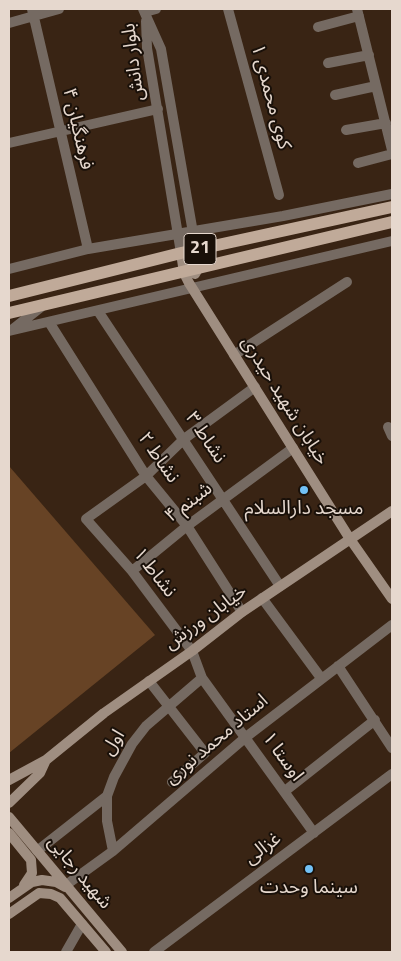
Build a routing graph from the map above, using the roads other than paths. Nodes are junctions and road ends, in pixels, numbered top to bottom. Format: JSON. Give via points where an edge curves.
{"nodes":[{"id":1,"x":59,"y":9,"type":"edge"},
{"id":2,"x":228,"y":9,"type":"edge"},
{"id":3,"x":148,"y":10,"type":"edge"},
{"id":4,"x":358,"y":12,"type":"edge"},
{"id":5,"x":33,"y":13,"type":"edge"},
{"id":6,"x":9,"y":23,"type":"edge"},
{"id":7,"x":318,"y":26,"type":"dead end"},
{"id":8,"x":369,"y":55,"type":"junction"},
{"id":9,"x":328,"y":63,"type":"dead end"},
{"id":10,"x":376,"y":86,"type":"junction"},
{"id":11,"x":336,"y":95,"type":"dead end"},
{"id":12,"x":158,"y":109,"type":"junction"},
{"id":13,"x":386,"y":123,"type":"junction"},
{"id":14,"x":346,"y":130,"type":"dead end"},
{"id":15,"x":60,"y":133,"type":"junction"},
{"id":16,"x":9,"y":143,"type":"edge"},
{"id":17,"x":392,"y":150,"type":"edge"},
{"id":18,"x":392,"y":154,"type":"edge"},
{"id":19,"x":358,"y":163,"type":"dead end"},
{"id":20,"x":392,"y":194,"type":"edge"},
{"id":21,"x":279,"y":195,"type":"dead end"},
{"id":22,"x":392,"y":207,"type":"edge"},
{"id":23,"x":392,"y":222,"type":"edge"},
{"id":24,"x":193,"y":231,"type":"junction"},
{"id":25,"x":178,"y":233,"type":"junction"},
{"id":26,"x":392,"y":241,"type":"edge"},
{"id":27,"x":88,"y":249,"type":"junction"},
{"id":28,"x":196,"y":250,"type":"junction"},
{"id":29,"x":181,"y":253,"type":"junction"},
{"id":30,"x":199,"y":267,"type":"junction"},
{"id":31,"x":9,"y":269,"type":"edge"},
{"id":32,"x":188,"y":281,"type":"junction"},
{"id":33,"x":347,"y":282,"type":"dead end"},
{"id":34,"x":9,"y":296,"type":"edge"},
{"id":35,"x":42,"y":305,"type":"junction"},
{"id":36,"x":98,"y":311,"type":"junction"},
{"id":37,"x":9,"y":313,"type":"edge"},
{"id":38,"x":49,"y":322,"type":"junction"},
{"id":39,"x":10,"y":332,"type":"edge"},
{"id":40,"x":234,"y":355,"type":"junction"},
{"id":41,"x":255,"y":388,"type":"junction"},
{"id":42,"x":184,"y":439,"type":"junction"},
{"id":43,"x":293,"y":448,"type":"junction"},
{"id":44,"x":146,"y":476,"type":"junction"},
{"id":45,"x":224,"y":499,"type":"junction"},
{"id":46,"x":392,"y":511,"type":"edge"},
{"id":47,"x":187,"y":526,"type":"junction"},
{"id":48,"x":350,"y":539,"type":"junction"},
{"id":49,"x":132,"y":571,"type":"junction"},
{"id":50,"x":280,"y":586,"type":"junction"},
{"id":51,"x":262,"y":598,"type":"junction"},
{"id":52,"x":392,"y":599,"type":"edge"},
{"id":53,"x":242,"y":612,"type":"junction"},
{"id":54,"x":392,"y":624,"type":"edge"},
{"id":55,"x":192,"y":651,"type":"junction"},
{"id":56,"x":338,"y":666,"type":"junction"},
{"id":57,"x":202,"y":678,"type":"junction"},
{"id":58,"x":321,"y":678,"type":"junction"},
{"id":59,"x":149,"y":681,"type":"junction"},
{"id":60,"x":169,"y":705,"type":"junction"},
{"id":61,"x":375,"y":720,"type":"junction"},
{"id":62,"x":246,"y":737,"type":"junction"},
{"id":63,"x":392,"y":748,"type":"edge"},
{"id":64,"x":46,"y":760,"type":"junction"},
{"id":65,"x":392,"y":774,"type":"edge"},
{"id":66,"x":9,"y":780,"type":"edge"},
{"id":67,"x":172,"y":782,"type":"dead end"},
{"id":68,"x":285,"y":791,"type":"junction"},
{"id":69,"x":107,"y":796,"type":"junction"},
{"id":70,"x":9,"y":803,"type":"edge"},
{"id":71,"x":9,"y":817,"type":"edge"},
{"id":72,"x":9,"y":833,"type":"edge"},
{"id":73,"x":314,"y":833,"type":"junction"},
{"id":74,"x":37,"y":851,"type":"junction"},
{"id":75,"x":113,"y":851,"type":"junction"},
{"id":76,"x":22,"y":888,"type":"junction"},
{"id":77,"x":68,"y":888,"type":"junction"},
{"id":78,"x":10,"y":896,"type":"edge"},
{"id":79,"x":9,"y":914,"type":"edge"},
{"id":80,"x":82,"y":924,"type":"junction"},
{"id":81,"x":66,"y":952,"type":"edge"},
{"id":82,"x":106,"y":952,"type":"edge"},
{"id":83,"x":122,"y":952,"type":"edge"},
{"id":84,"x":154,"y":952,"type":"edge"}],
"edges":[{"from":1,"to":5,"type":"street"},
{"from":2,"to":21,"type":"street","name":"کوی محمدی ۱"},
{"from":3,"to":12,"type":"street","name":"بلوار دانش","via":[[147,48]]},
{"from":3,"to":24,"type":"street","name":"بلوار دانش","via":[[160,49]]},
{"from":4,"to":7,"type":"street"},
{"from":4,"to":8,"type":"street"},
{"from":5,"to":6,"type":"street"},
{"from":5,"to":15,"type":"street","name":"فرهنگیان ۴"},
{"from":8,"to":9,"type":"street"},
{"from":8,"to":10,"type":"street"},
{"from":10,"to":11,"type":"street"},
{"from":10,"to":13,"type":"street"},
{"from":12,"to":15,"type":"street"},
{"from":12,"to":25,"type":"street","name":"بلوار دانش"},
{"from":13,"to":14,"type":"street"},
{"from":13,"to":17,"type":"street"},
{"from":15,"to":16,"type":"street"},
{"from":15,"to":27,"type":"street","name":"فرهنگیان ۴"},
{"from":18,"to":19,"type":"street"},
{"from":20,"to":24,"type":"street"},
{"from":22,"to":28,"type":"main road","number":"21"},
{"from":23,"to":30,"type":"main road","number":"21"},
{"from":24,"to":25,"type":"street"},
{"from":24,"to":28,"type":"street","name":"بلوار دانش"},
{"from":25,"to":27,"type":"street"},
{"from":25,"to":29,"type":"street","name":"بلوار دانش"},
{"from":26,"to":32,"type":"street"},
{"from":27,"to":31,"type":"street"},
{"from":28,"to":29,"type":"main road","number":"21"},
{"from":28,"to":30,"type":"street"},
{"from":29,"to":32,"type":"street","name":"خیابان شهید حیدری"},
{"from":29,"to":34,"type":"main road","number":"21"},
{"from":30,"to":32,"type":"main road","number":"21"},
{"from":32,"to":35,"type":"main road","number":"21"},
{"from":32,"to":36,"type":"street","via":[[174,290]]},
{"from":32,"to":40,"type":"street","name":"خیابان شهید حیدری"},
{"from":33,"to":40,"type":"street"},
{"from":35,"to":37,"type":"main road","number":"21"},
{"from":35,"to":39,"type":"street"},
{"from":36,"to":38,"type":"street"},
{"from":36,"to":42,"type":"street","name":"نشاط ۳"},
{"from":38,"to":39,"type":"street"},
{"from":38,"to":44,"type":"street","name":"نشاط ۲"},
{"from":40,"to":41,"type":"street","name":"خیابان شهید حیدری"},
{"from":41,"to":42,"type":"street"},
{"from":41,"to":43,"type":"street","name":"خیابان شهید حیدری"},
{"from":42,"to":44,"type":"street"},
{"from":42,"to":45,"type":"street","name":"نشاط ۳"},
{"from":43,"to":45,"type":"street","name":"شبنم ۴"},
{"from":43,"to":48,"type":"street","name":"خیابان شهید حیدری"},
{"from":44,"to":47,"type":"street","name":"نشاط ۲"},
{"from":44,"to":49,"type":"street","name":"نشاط ۱","via":[[86,519]]},
{"from":45,"to":47,"type":"street","name":"شبنم ۴"},
{"from":45,"to":50,"type":"street","name":"نشاط ۳"},
{"from":46,"to":48,"type":"street","name":"خیابان ورزش"},
{"from":47,"to":49,"type":"street","name":"شبنم ۴"},
{"from":47,"to":53,"type":"street","name":"نشاط ۲"},
{"from":48,"to":50,"type":"street","name":"خیابان ورزش"},
{"from":48,"to":52,"type":"street","name":"خیابان شهید حیدری"},
{"from":49,"to":55,"type":"street","name":"نشاط ۱"},
{"from":50,"to":51,"type":"street","name":"خیابان ورزش"},
{"from":51,"to":53,"type":"street","name":"خیابان ورزش"},
{"from":51,"to":58,"type":"street"},
{"from":53,"to":55,"type":"street","name":"خیابان ورزش"},
{"from":54,"to":56,"type":"street","name":"استاد محمد نوری"},
{"from":55,"to":57,"type":"street","name":"اوستا ۱"},
{"from":55,"to":59,"type":"street","name":"خیابان ورزش"},
{"from":56,"to":58,"type":"street","name":"استاد محمد نوری"},
{"from":56,"to":61,"type":"street"},
{"from":57,"to":60,"type":"street","name":"اول"},
{"from":57,"to":62,"type":"street","name":"اوستا ۱"},
{"from":58,"to":62,"type":"street","name":"استاد محمد نوری"},
{"from":59,"to":60,"type":"street"},
{"from":59,"to":64,"type":"street","name":"خیابان ورزش"},
{"from":60,"to":67,"type":"street","via":[[205,753]]},
{"from":60,"to":69,"type":"street","name":"اول","via":[[132,744]]},
{"from":61,"to":63,"type":"street"},
{"from":61,"to":68,"type":"street"},
{"from":62,"to":68,"type":"street","name":"اوستا ۱"},
{"from":62,"to":75,"type":"street","name":"استاد محمد نوری"},
{"from":64,"to":66,"type":"street","name":"خیابان ورزش"},
{"from":64,"to":70,"type":"street","name":"خیابان ورزش","via":[[40,773]]},
{"from":65,"to":73,"type":"street","name":"غزالی"},
{"from":68,"to":73,"type":"street","name":"اوستا ۱"},
{"from":69,"to":74,"type":"street"},
{"from":69,"to":75,"type":"street","name":"اول","via":[[107,821]]},
{"from":71,"to":74,"type":"street","name":"شهید رجایی"},
{"from":72,"to":76,"type":"street","name":"شهید رجایی","via":[[31,860],[32,873]]},
{"from":73,"to":84,"type":"street","name":"غزالی"},
{"from":74,"to":77,"type":"street","name":"شهید رجایی"},
{"from":75,"to":77,"type":"street","name":"استاد محمد نوری"},
{"from":76,"to":77,"type":"street","via":[[42,880]]},
{"from":76,"to":78,"type":"street"},
{"from":77,"to":83,"type":"street","name":"شهید رجایی"},
{"from":79,"to":80,"type":"street","name":"شهید رجایی","via":[[39,893],[51,894],[60,898]]},
{"from":80,"to":81,"type":"street"},
{"from":80,"to":82,"type":"street","name":"شهید رجایی"}]}
